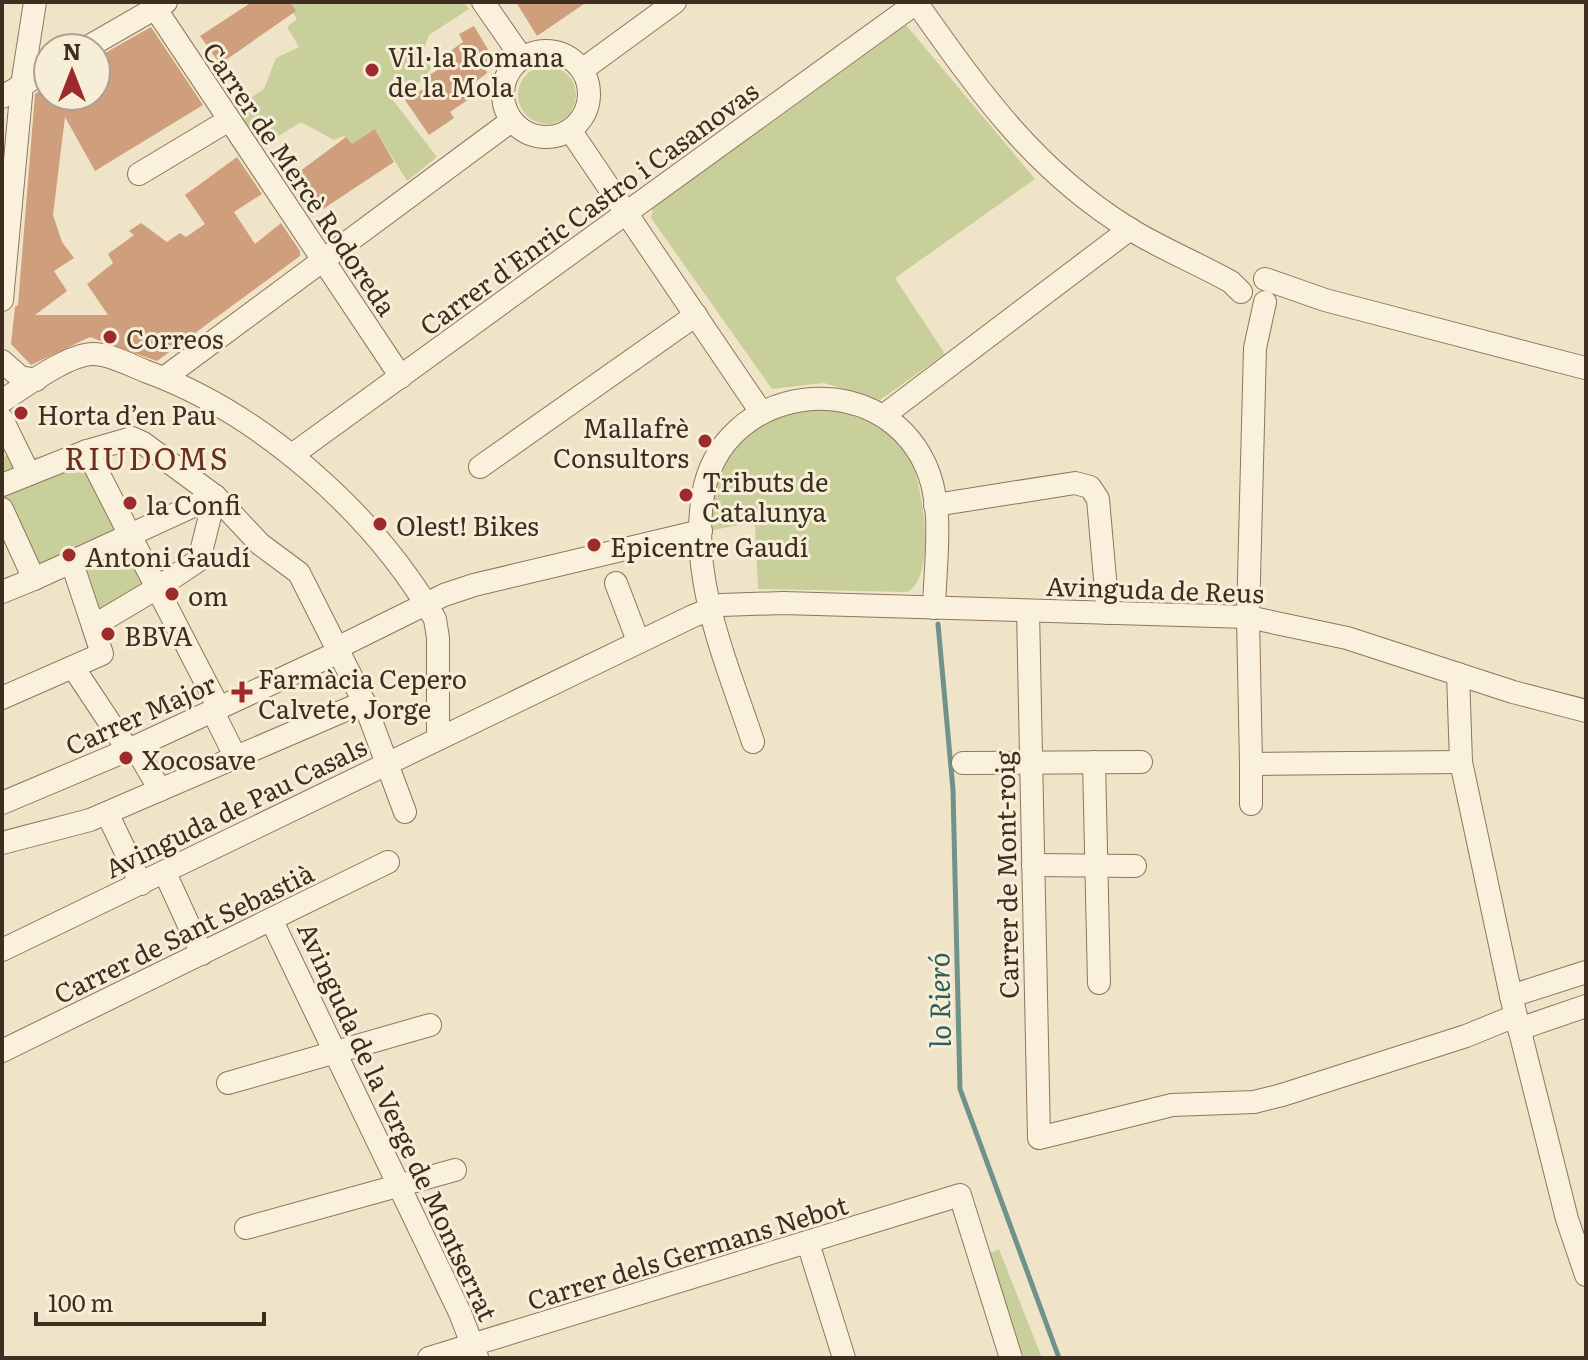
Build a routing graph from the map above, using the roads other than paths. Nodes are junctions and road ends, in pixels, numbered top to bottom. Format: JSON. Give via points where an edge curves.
{"nodes":[{"id":1,"x":35,"y":2,"type":"edge"},
{"id":2,"x":483,"y":2,"type":"edge"},
{"id":3,"x":675,"y":2,"type":"edge"},
{"id":4,"x":916,"y":2,"type":"edge"},
{"id":5,"x":161,"y":5,"type":"edge"},
{"id":6,"x":112,"y":33,"type":"edge"},
{"id":7,"x":522,"y":58,"type":"junction"},
{"id":8,"x":582,"y":70,"type":"junction"},
{"id":9,"x":32,"y":79,"type":"edge"},
{"id":10,"x":22,"y":85,"type":"junction"},
{"id":11,"x":2,"y":97,"type":"edge"},
{"id":12,"x":229,"y":120,"type":"junction"},
{"id":13,"x":511,"y":121,"type":"junction"},
{"id":14,"x":570,"y":130,"type":"junction"},
{"id":15,"x":139,"y":174,"type":"dead end"},
{"id":16,"x":627,"y":213,"type":"junction"},
{"id":17,"x":6,"y":223,"type":"edge"},
{"id":18,"x":1130,"y":229,"type":"junction"},
{"id":19,"x":322,"y":261,"type":"junction"},
{"id":20,"x":1257,"y":291,"type":"junction"},
{"id":21,"x":2,"y":300,"type":"edge"},
{"id":22,"x":696,"y":315,"type":"junction"},
{"id":23,"x":2,"y":361,"type":"edge"},
{"id":24,"x":1585,"y":368,"type":"edge"},
{"id":25,"x":401,"y":377,"type":"junction"},
{"id":26,"x":164,"y":378,"type":"junction"},
{"id":27,"x":36,"y":380,"type":"junction"},
{"id":28,"x":2,"y":401,"type":"edge"},
{"id":29,"x":761,"y":412,"type":"junction"},
{"id":30,"x":883,"y":416,"type":"junction"},
{"id":31,"x":2,"y":419,"type":"edge"},
{"id":32,"x":87,"y":451,"type":"junction"},
{"id":33,"x":292,"y":455,"type":"junction"},
{"id":34,"x":480,"y":467,"type":"dead end"},
{"id":35,"x":29,"y":474,"type":"junction"},
{"id":36,"x":2,"y":485,"type":"edge"},
{"id":37,"x":215,"y":496,"type":"junction"},
{"id":38,"x":935,"y":505,"type":"junction"},
{"id":39,"x":2,"y":509,"type":"edge"},
{"id":40,"x":701,"y":531,"type":"junction"},
{"id":41,"x":132,"y":536,"type":"junction"},
{"id":42,"x":72,"y":563,"type":"junction"},
{"id":43,"x":34,"y":579,"type":"junction"},
{"id":44,"x":616,"y":583,"type":"dead end"},
{"id":45,"x":157,"y":588,"type":"junction"},
{"id":46,"x":2,"y":592,"type":"edge"},
{"id":47,"x":425,"y":604,"type":"junction"},
{"id":48,"x":934,"y":608,"type":"junction"},
{"id":49,"x":709,"y":609,"type":"junction"},
{"id":50,"x":1028,"y":611,"type":"junction"},
{"id":51,"x":1108,"y":613,"type":"junction"},
{"id":52,"x":1248,"y":617,"type":"junction"},
{"id":53,"x":93,"y":626,"type":"junction"},
{"id":54,"x":638,"y":641,"type":"junction"},
{"id":55,"x":339,"y":647,"type":"junction"},
{"id":56,"x":73,"y":667,"type":"junction"},
{"id":57,"x":1458,"y":674,"type":"junction"},
{"id":58,"x":2,"y":698,"type":"edge"},
{"id":59,"x":364,"y":702,"type":"junction"},
{"id":60,"x":216,"y":710,"type":"junction"},
{"id":61,"x":1586,"y":711,"type":"edge"},
{"id":62,"x":438,"y":738,"type":"junction"},
{"id":63,"x":753,"y":742,"type":"dead end"},
{"id":64,"x":131,"y":748,"type":"junction"},
{"id":65,"x":236,"y":758,"type":"junction"},
{"id":66,"x":1031,"y":762,"type":"junction"},
{"id":67,"x":1094,"y":762,"type":"junction"},
{"id":68,"x":1141,"y":762,"type":"dead end"},
{"id":69,"x":1461,"y":762,"type":"junction"},
{"id":70,"x":389,"y":763,"type":"junction"},
{"id":71,"x":963,"y":763,"type":"dead end"},
{"id":72,"x":1251,"y":764,"type":"junction"},
{"id":73,"x":160,"y":790,"type":"junction"},
{"id":74,"x":2,"y":803,"type":"edge"},
{"id":75,"x":1251,"y":804,"type":"dead end"},
{"id":76,"x":405,"y":812,"type":"dead end"},
{"id":77,"x":107,"y":813,"type":"junction"},
{"id":78,"x":3,"y":840,"type":"edge"},
{"id":79,"x":388,"y":862,"type":"dead end"},
{"id":80,"x":1033,"y":865,"type":"junction"},
{"id":81,"x":1096,"y":865,"type":"junction"},
{"id":82,"x":1135,"y":866,"type":"dead end"},
{"id":83,"x":165,"y":873,"type":"junction"},
{"id":84,"x":141,"y":884,"type":"junction"},
{"id":85,"x":272,"y":921,"type":"junction"},
{"id":86,"x":2,"y":950,"type":"edge"},
{"id":87,"x":202,"y":954,"type":"junction"},
{"id":88,"x":1586,"y":972,"type":"edge"},
{"id":89,"x":1099,"y":983,"type":"dead end"},
{"id":90,"x":1586,"y":1006,"type":"edge"},
{"id":91,"x":1515,"y":1013,"type":"junction"},
{"id":92,"x":430,"y":1025,"type":"dead end"},
{"id":93,"x":2,"y":1051,"type":"edge"},
{"id":94,"x":334,"y":1052,"type":"junction"},
{"id":95,"x":228,"y":1083,"type":"dead end"},
{"id":96,"x":455,"y":1170,"type":"dead end"},
{"id":97,"x":398,"y":1185,"type":"junction"},
{"id":98,"x":246,"y":1228,"type":"dead end"},
{"id":99,"x":808,"y":1243,"type":"junction"},
{"id":100,"x":1586,"y":1275,"type":"edge"},
{"id":101,"x":476,"y":1352,"type":"edge"},
{"id":102,"x":429,"y":1358,"type":"edge"},
{"id":103,"x":844,"y":1358,"type":"edge"},
{"id":104,"x":1011,"y":1358,"type":"edge"}],
"edges":[{"from":1,"to":10,"type":"street"},
{"from":2,"to":7,"type":"street"},
{"from":3,"to":8,"type":"street"},
{"from":4,"to":16,"type":"street","name":"Carrer d'Enric Castro i Casanovas"},
{"from":4,"to":18,"type":"street","via":[[1019,140],[1081,196]]},
{"from":5,"to":6,"type":"street"},
{"from":5,"to":12,"type":"street","name":"Carrer de Mercè Rodoreda"},
{"from":7,"to":8,"type":"street","via":[[540,51],[559,53]]},
{"from":7,"to":13,"type":"street","via":[[508,73],[502,92]]},
{"from":8,"to":14,"type":"street","via":[[589,102]]},
{"from":9,"to":10,"type":"street"},
{"from":10,"to":11,"type":"street"},
{"from":10,"to":17,"type":"street"},
{"from":12,"to":15,"type":"street"},
{"from":12,"to":19,"type":"street","name":"Carrer de Mercè Rodoreda"},
{"from":13,"to":14,"type":"street","via":[[539,137]]},
{"from":13,"to":19,"type":"street"},
{"from":14,"to":16,"type":"street"},
{"from":16,"to":22,"type":"street"},
{"from":16,"to":25,"type":"street","name":"Carrer d'Enric Castro i Casanovas"},
{"from":17,"to":21,"type":"street"},
{"from":18,"to":20,"type":"street"},
{"from":18,"to":30,"type":"street"},
{"from":19,"to":25,"type":"street","name":"Carrer de Mercè Rodoreda"},
{"from":19,"to":26,"type":"street"},
{"from":20,"to":24,"type":"street","via":[[1325,300]]},
{"from":20,"to":52,"type":"street"},
{"from":22,"to":29,"type":"street"},
{"from":22,"to":34,"type":"street"},
{"from":23,"to":27,"type":"street","via":[[20,377]]},
{"from":25,"to":33,"type":"street","name":"Carrer d'Enric Castro i Casanovas"},
{"from":26,"to":27,"type":"street","via":[[92,354]]},
{"from":26,"to":33,"type":"street","via":[[262,431]]},
{"from":27,"to":28,"type":"street"},
{"from":29,"to":30,"type":"street","via":[[816,397],[851,401]]},
{"from":29,"to":40,"type":"street","via":[[733,434],[713,463],[703,496]]},
{"from":30,"to":38,"type":"street","via":[[917,450],[929,472]]},
{"from":31,"to":35,"type":"street"},
{"from":32,"to":35,"type":"street"},
{"from":32,"to":37,"type":"street","via":[[132,438]]},
{"from":32,"to":41,"type":"street"},
{"from":33,"to":47,"type":"street","via":[[349,507]]},
{"from":35,"to":36,"type":"street"},
{"from":37,"to":41,"type":"street"},
{"from":37,"to":45,"type":"street","via":[[199,560]]},
{"from":37,"to":55,"type":"street","via":[[260,544],[296,569]]},
{"from":38,"to":48,"type":"street"},
{"from":38,"to":51,"type":"street","via":[[1075,483],[1090,487],[1098,499]]},
{"from":39,"to":43,"type":"street"},
{"from":40,"to":47,"type":"street","name":"Carrer Major","via":[[560,562]]},
{"from":40,"to":49,"type":"street"},
{"from":41,"to":42,"type":"street"},
{"from":41,"to":45,"type":"street"},
{"from":42,"to":43,"type":"street"},
{"from":42,"to":53,"type":"street"},
{"from":43,"to":46,"type":"street"},
{"from":44,"to":54,"type":"street"},
{"from":45,"to":53,"type":"street"},
{"from":45,"to":60,"type":"street"},
{"from":47,"to":55,"type":"street","name":"Carrer Major"},
{"from":47,"to":62,"type":"street","via":[[438,638]]},
{"from":48,"to":49,"type":"street","name":"Avinguda de Reus","via":[[783,603]]},
{"from":48,"to":50,"type":"street","name":"Avinguda de Reus"},
{"from":49,"to":54,"type":"street","name":"Avinguda de Pau Casals"},
{"from":49,"to":63,"type":"street"},
{"from":50,"to":51,"type":"street","name":"Avinguda de Reus"},
{"from":50,"to":66,"type":"street","name":"Carrer de Mont-roig"},
{"from":51,"to":52,"type":"street","name":"Avinguda de Reus"},
{"from":52,"to":57,"type":"street","name":"Avinguda de Reus","via":[[1347,638]]},
{"from":52,"to":72,"type":"street"},
{"from":53,"to":56,"type":"street","via":[[102,654]]},
{"from":54,"to":62,"type":"street","name":"Avinguda de Pau Casals"},
{"from":55,"to":59,"type":"street"},
{"from":55,"to":60,"type":"street","name":"Carrer Major","via":[[339,652]]},
{"from":56,"to":58,"type":"street"},
{"from":56,"to":64,"type":"street"},
{"from":57,"to":61,"type":"street","name":"Avinguda de Reus"},
{"from":57,"to":69,"type":"street"},
{"from":59,"to":65,"type":"street"},
{"from":59,"to":70,"type":"street"},
{"from":60,"to":64,"type":"street","name":"Carrer Major"},
{"from":60,"to":65,"type":"street"},
{"from":62,"to":70,"type":"street","name":"Avinguda de Pau Casals"},
{"from":64,"to":73,"type":"street"},
{"from":64,"to":74,"type":"street","name":"Carrer Major"},
{"from":65,"to":73,"type":"street"},
{"from":66,"to":67,"type":"street"},
{"from":66,"to":71,"type":"street"},
{"from":66,"to":80,"type":"street","name":"Carrer de Mont-roig"},
{"from":67,"to":68,"type":"street"},
{"from":67,"to":81,"type":"street"},
{"from":69,"to":72,"type":"street"},
{"from":69,"to":91,"type":"street"},
{"from":70,"to":76,"type":"street"},
{"from":70,"to":83,"type":"street","name":"Avinguda de Pau Casals"},
{"from":72,"to":75,"type":"street"},
{"from":73,"to":77,"type":"street"},
{"from":77,"to":78,"type":"street","via":[[64,829]]},
{"from":77,"to":84,"type":"street"},
{"from":79,"to":85,"type":"street","name":"Carrer de Sant Sebastià"},
{"from":80,"to":81,"type":"street"},
{"from":80,"to":91,"type":"street","name":"Carrer de Mont-roig","via":[[1039,1138],[1172,1105],[1267,1099],[1415,1053]]},
{"from":81,"to":82,"type":"street"},
{"from":81,"to":89,"type":"street"},
{"from":83,"to":84,"type":"street","name":"Avinguda de Pau Casals"},
{"from":83,"to":87,"type":"street"},
{"from":84,"to":86,"type":"street","name":"Avinguda de Pau Casals"},
{"from":85,"to":87,"type":"street","name":"Carrer de Sant Sebastià"},
{"from":85,"to":94,"type":"street","name":"Avinguda de la Verge de Montserrat"},
{"from":87,"to":93,"type":"street","name":"Carrer de Sant Sebastià"},
{"from":88,"to":91,"type":"street"},
{"from":90,"to":91,"type":"street"},
{"from":91,"to":100,"type":"street"},
{"from":92,"to":94,"type":"street"},
{"from":94,"to":95,"type":"street"},
{"from":94,"to":97,"type":"street","name":"Avinguda de la Verge de Montserrat"},
{"from":96,"to":97,"type":"street"},
{"from":97,"to":98,"type":"street"},
{"from":97,"to":101,"type":"street","name":"Avinguda de la Verge de Montserrat"},
{"from":99,"to":101,"type":"street","name":"Carrer dels Germans Nebot"},
{"from":99,"to":103,"type":"street"},
{"from":99,"to":104,"type":"street","name":"Carrer dels Germans Nebot","via":[[960,1195]]},
{"from":101,"to":102,"type":"street","name":"Carrer dels Germans Nebot"}]}
